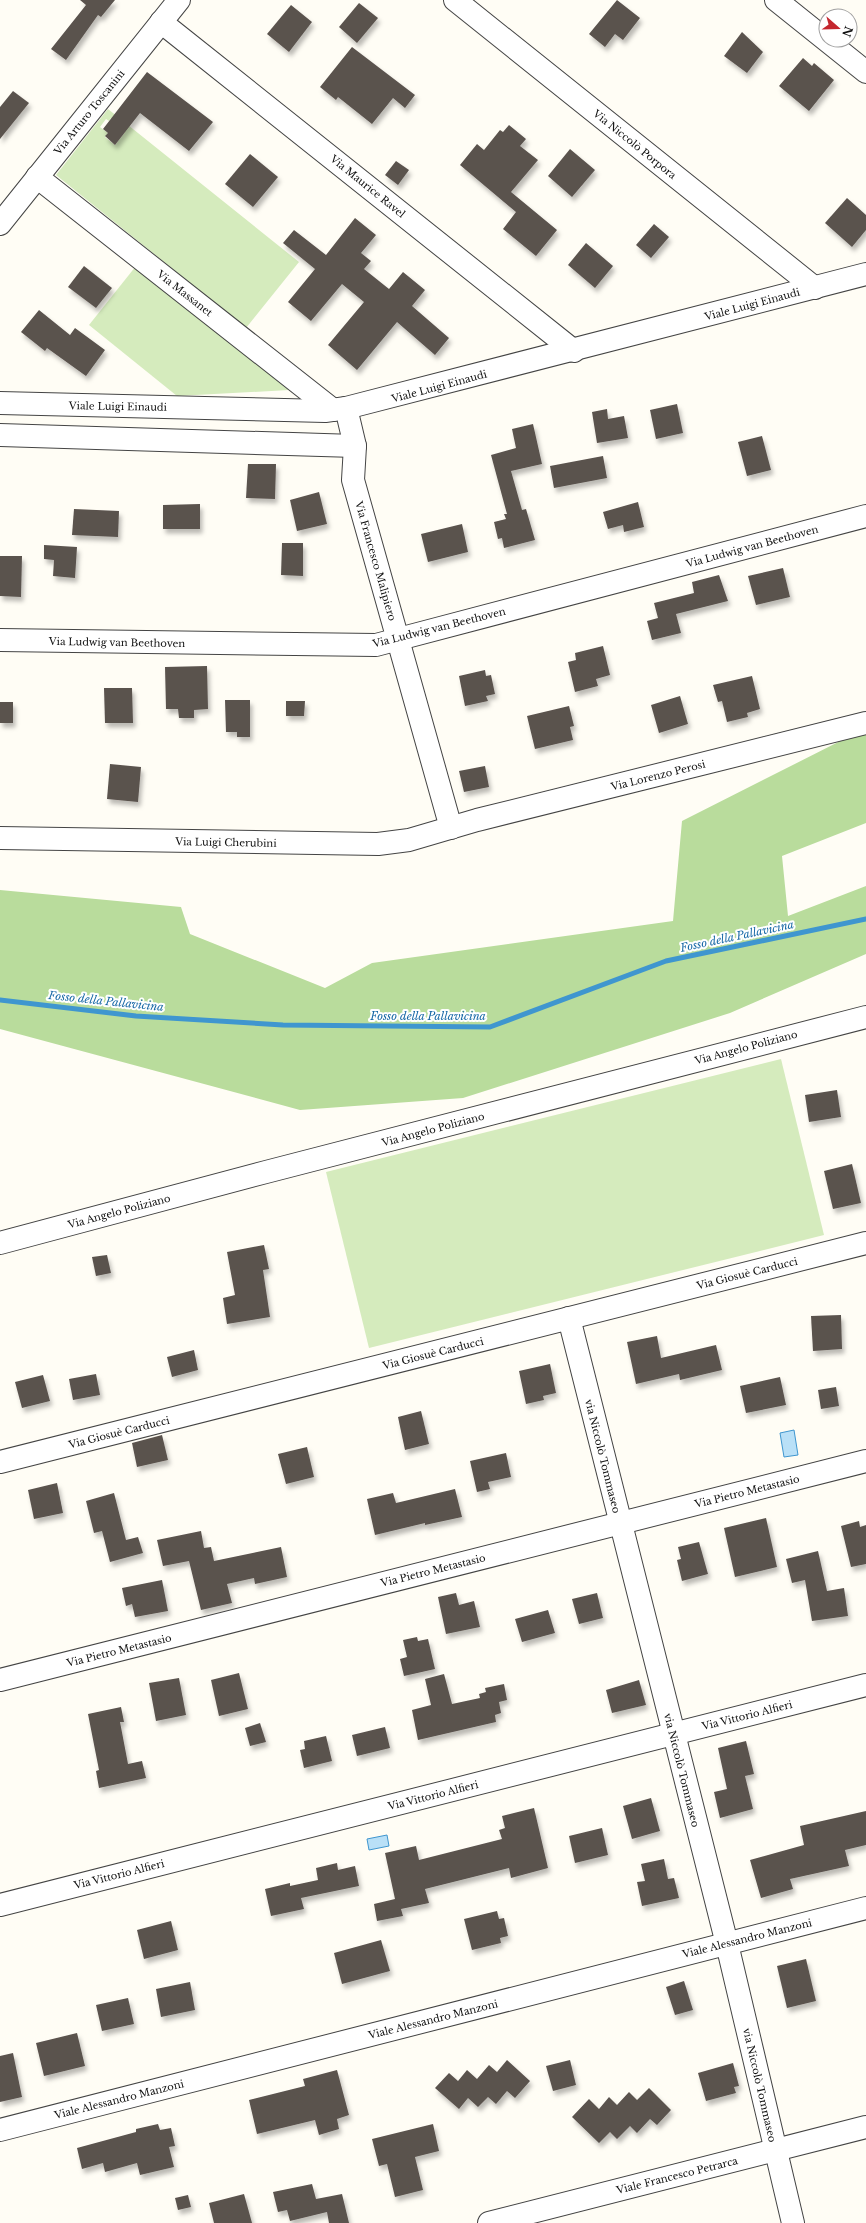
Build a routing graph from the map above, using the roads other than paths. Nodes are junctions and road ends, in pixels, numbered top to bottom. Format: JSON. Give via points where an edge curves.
{"nodes":[{"id":1,"x":179,"y":0,"type":"edge"},
{"id":2,"x":455,"y":0,"type":"edge"},
{"id":3,"x":776,"y":0,"type":"edge"},
{"id":4,"x":161,"y":22,"type":"junction"},
{"id":5,"x":866,"y":72,"type":"edge"},
{"id":6,"x":38,"y":177,"type":"junction"},
{"id":7,"x":0,"y":224,"type":"edge"},
{"id":8,"x":866,"y":274,"type":"edge"},
{"id":9,"x":815,"y":288,"type":"junction"},
{"id":10,"x":574,"y":351,"type":"junction"},
{"id":11,"x":0,"y":403,"type":"edge"},
{"id":12,"x":339,"y":409,"type":"junction"},
{"id":13,"x":0,"y":435,"type":"edge"},
{"id":14,"x":355,"y":446,"type":"junction"},
{"id":15,"x":866,"y":516,"type":"edge"},
{"id":16,"x":398,"y":638,"type":"junction"},
{"id":17,"x":0,"y":640,"type":"edge"},
{"id":18,"x":866,"y":723,"type":"edge"},
{"id":19,"x":451,"y":828,"type":"junction"},
{"id":20,"x":0,"y":838,"type":"edge"},
{"id":21,"x":866,"y":1017,"type":"edge"},
{"id":22,"x":0,"y":1243,"type":"edge"},
{"id":23,"x":866,"y":1243,"type":"edge"},
{"id":24,"x":569,"y":1318,"type":"junction"},
{"id":25,"x":866,"y":1461,"type":"edge"},
{"id":26,"x":0,"y":1462,"type":"edge"},
{"id":27,"x":619,"y":1523,"type":"junction"},
{"id":28,"x":0,"y":1680,"type":"edge"},
{"id":29,"x":866,"y":1685,"type":"edge"},
{"id":30,"x":673,"y":1734,"type":"junction"},
{"id":31,"x":0,"y":1905,"type":"edge"},
{"id":32,"x":866,"y":1908,"type":"edge"},
{"id":33,"x":727,"y":1944,"type":"junction"},
{"id":34,"x":866,"y":2127,"type":"edge"},
{"id":35,"x":0,"y":2130,"type":"edge"},
{"id":36,"x":776,"y":2150,"type":"junction"},
{"id":37,"x":489,"y":2223,"type":"edge"},
{"id":38,"x":793,"y":2223,"type":"edge"}],
"edges":[{"from":1,"to":4,"type":"street","name":"Via Arturo Toscanini"},
{"from":2,"to":9,"type":"street","name":"Via Niccolò Porpora"},
{"from":3,"to":5,"type":"street"},
{"from":4,"to":6,"type":"street","name":"Via Arturo Toscanini"},
{"from":4,"to":10,"type":"street","name":"Via Maurice Ravel"},
{"from":6,"to":7,"type":"street","name":"Via Arturo Toscanini"},
{"from":6,"to":12,"type":"street","name":"Via Massanet"},
{"from":8,"to":9,"type":"street","name":"Viale Luigi Einaudi"},
{"from":9,"to":10,"type":"street","name":"Viale Luigi Einaudi"},
{"from":10,"to":12,"type":"street","name":"Viale Luigi Einaudi"},
{"from":11,"to":12,"type":"street","name":"Viale Luigi Einaudi"},
{"from":12,"to":14,"type":"street","name":"Via Francesco Malipiero"},
{"from":13,"to":14,"type":"street"},
{"from":14,"to":16,"type":"street","name":"Via Francesco Malipiero","via":[[353,480]]},
{"from":15,"to":16,"type":"street","name":"Via Ludwig van Beethoven"},
{"from":16,"to":17,"type":"street","name":"Via Ludwig van Beethoven","via":[[376,645]]},
{"from":16,"to":19,"type":"street","name":"Via Francesco Malipiero"},
{"from":18,"to":19,"type":"street","name":"Via Lorenzo Perosi"},
{"from":19,"to":20,"type":"street","name":"Via Luigi Cherubini","via":[[409,840],[378,844]]},
{"from":21,"to":22,"type":"street","name":"Via Angelo Poliziano"},
{"from":23,"to":24,"type":"street","name":"Via Giosuè Carducci"},
{"from":24,"to":26,"type":"street","name":"Via Giosuè Carducci"},
{"from":24,"to":27,"type":"street","name":"via Niccolò Tommaseo"},
{"from":25,"to":27,"type":"street","name":"Via Pietro Metastasio"},
{"from":27,"to":28,"type":"street","name":"Via Pietro Metastasio"},
{"from":27,"to":30,"type":"street","name":"via Niccolò Tommaseo"},
{"from":29,"to":30,"type":"street","name":"Via Vittorio Alfieri"},
{"from":30,"to":31,"type":"street","name":"Via Vittorio Alfieri"},
{"from":30,"to":33,"type":"street","name":"via Niccolò Tommaseo"},
{"from":32,"to":33,"type":"street","name":"Viale Alessandro Manzoni"},
{"from":33,"to":35,"type":"street","name":"Viale Alessandro Manzoni"},
{"from":33,"to":36,"type":"street","name":"via Niccolò Tommaseo"},
{"from":34,"to":36,"type":"street","name":"Viale Francesco Petrarca"},
{"from":36,"to":37,"type":"street","name":"Viale Francesco Petrarca"},
{"from":36,"to":38,"type":"street","name":"via Niccolò Tommaseo"}]}
